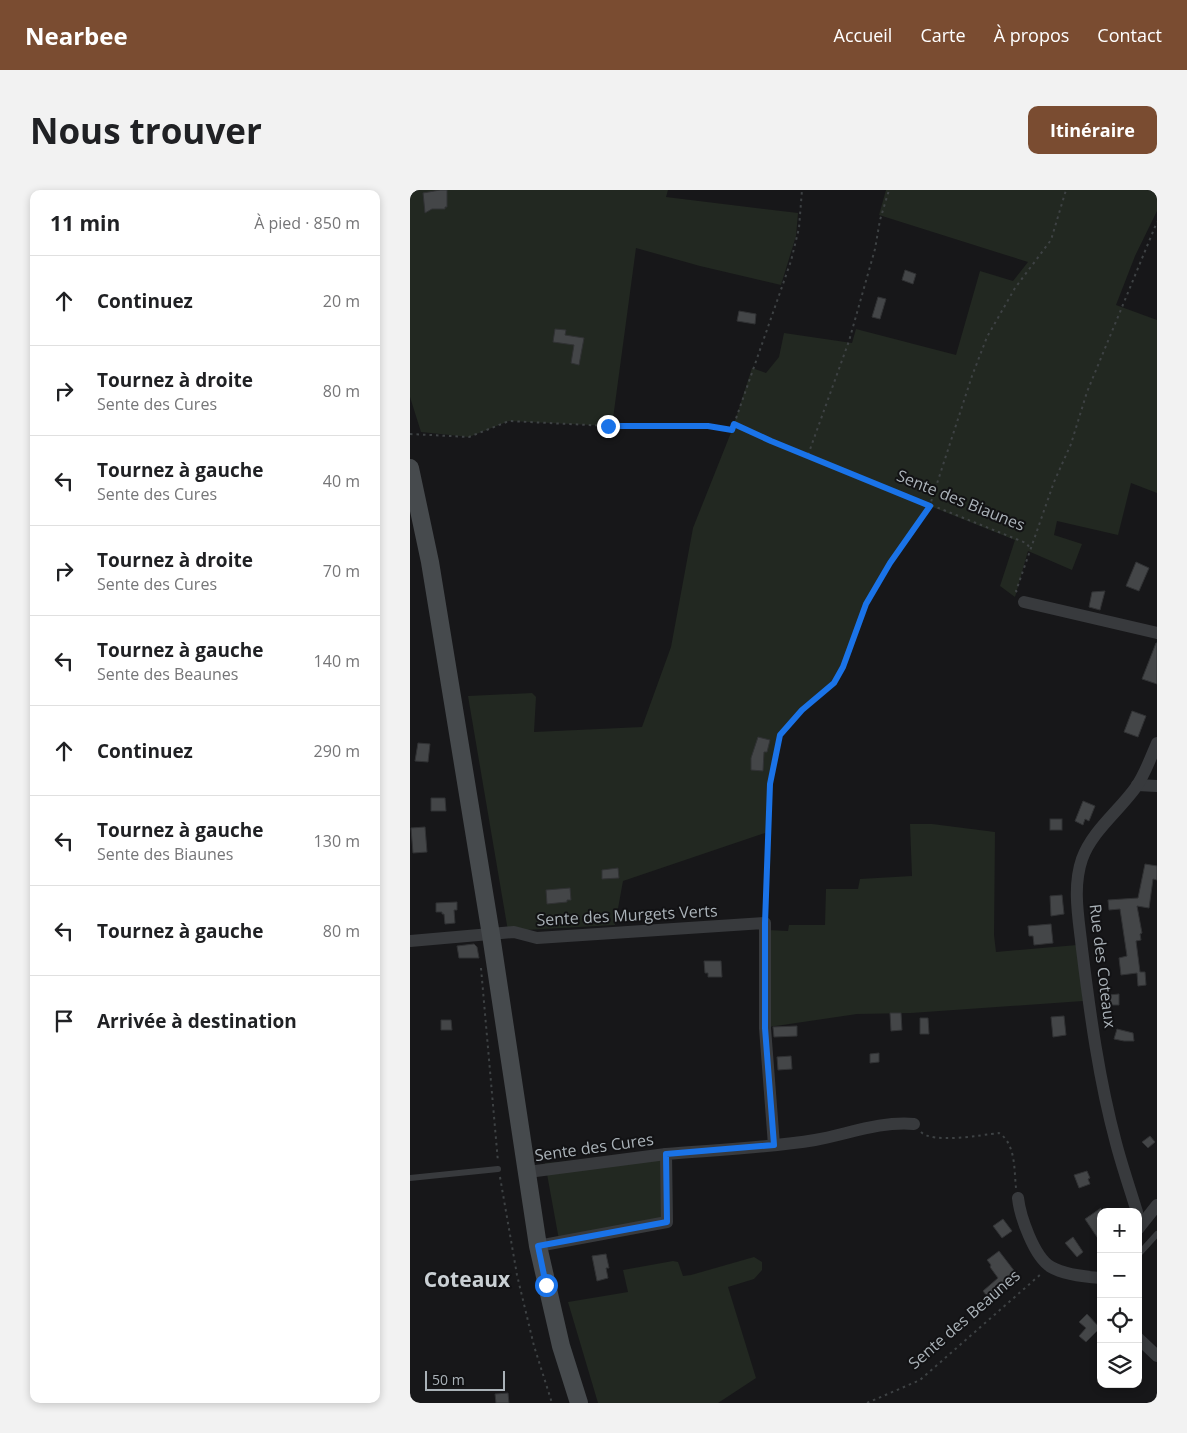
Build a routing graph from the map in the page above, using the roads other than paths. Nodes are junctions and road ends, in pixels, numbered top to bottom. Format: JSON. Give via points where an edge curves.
{"nodes":[{"id":1,"x":410,"y":468,"type":"edge"},
{"id":2,"x":1024,"y":602,"type":"road end"},
{"id":3,"x":1157,"y":634,"type":"edge"},
{"id":4,"x":1157,"y":742,"type":"edge"},
{"id":5,"x":1137,"y":785,"type":"junction"},
{"id":6,"x":1157,"y":786,"type":"edge"},
{"id":7,"x":491,"y":935,"type":"junction"},
{"id":8,"x":410,"y":942,"type":"edge"},
{"id":9,"x":914,"y":1124,"type":"road end"},
{"id":10,"x":774,"y":1145,"type":"junction"},
{"id":11,"x":666,"y":1154,"type":"junction"},
{"id":12,"x":498,"y":1170,"type":"dead end"},
{"id":13,"x":528,"y":1172,"type":"junction"},
{"id":14,"x":410,"y":1178,"type":"edge"},
{"id":15,"x":1018,"y":1198,"type":"road end"},
{"id":16,"x":1136,"y":1208,"type":"edge"},
{"id":17,"x":1155,"y":1211,"type":"edge"},
{"id":18,"x":1142,"y":1222,"type":"edge"},
{"id":19,"x":1157,"y":1234,"type":"edge"},
{"id":20,"x":538,"y":1246,"type":"junction"},
{"id":21,"x":1140,"y":1253,"type":"edge"},
{"id":22,"x":1097,"y":1278,"type":"edge"},
{"id":23,"x":1142,"y":1342,"type":"edge"},
{"id":24,"x":1157,"y":1356,"type":"edge"},
{"id":25,"x":579,"y":1403,"type":"edge"}],
"edges":[{"from":1,"to":7,"type":"main road","via":[[430,562]]},
{"from":2,"to":3,"type":"street"},
{"from":4,"to":5,"type":"street","name":"Rue des Coteaux"},
{"from":5,"to":6,"type":"street"},
{"from":5,"to":16,"type":"street","name":"Rue des Coteaux","via":[[1093,837],[1082,859],[1078,877],[1086,978],[1099,1064],[1116,1142]]},
{"from":7,"to":8,"type":"street","name":"Sente des Murgets Verts"},
{"from":7,"to":10,"type":"street","name":"Sente des Murgets Verts","via":[[514,932],[537,938],[765,923],[765,1028]]},
{"from":7,"to":13,"type":"main road"},
{"from":9,"to":10,"type":"street","name":"Sente des Cures","via":[[892,1124],[817,1140]]},
{"from":10,"to":11,"type":"street","name":"Sente des Cures"},
{"from":11,"to":13,"type":"street","name":"Sente des Cures"},
{"from":11,"to":20,"type":"street","name":"Sente des Cures","via":[[667,1222]]},
{"from":12,"to":14,"type":"lane"},
{"from":13,"to":20,"type":"main road"},
{"from":15,"to":22,"type":"street","via":[[1019,1210],[1031,1240],[1051,1267]]},
{"from":17,"to":18,"type":"street"},
{"from":19,"to":21,"type":"lane"},
{"from":20,"to":25,"type":"main road","via":[[559,1338]]},
{"from":23,"to":24,"type":"street"}]}
